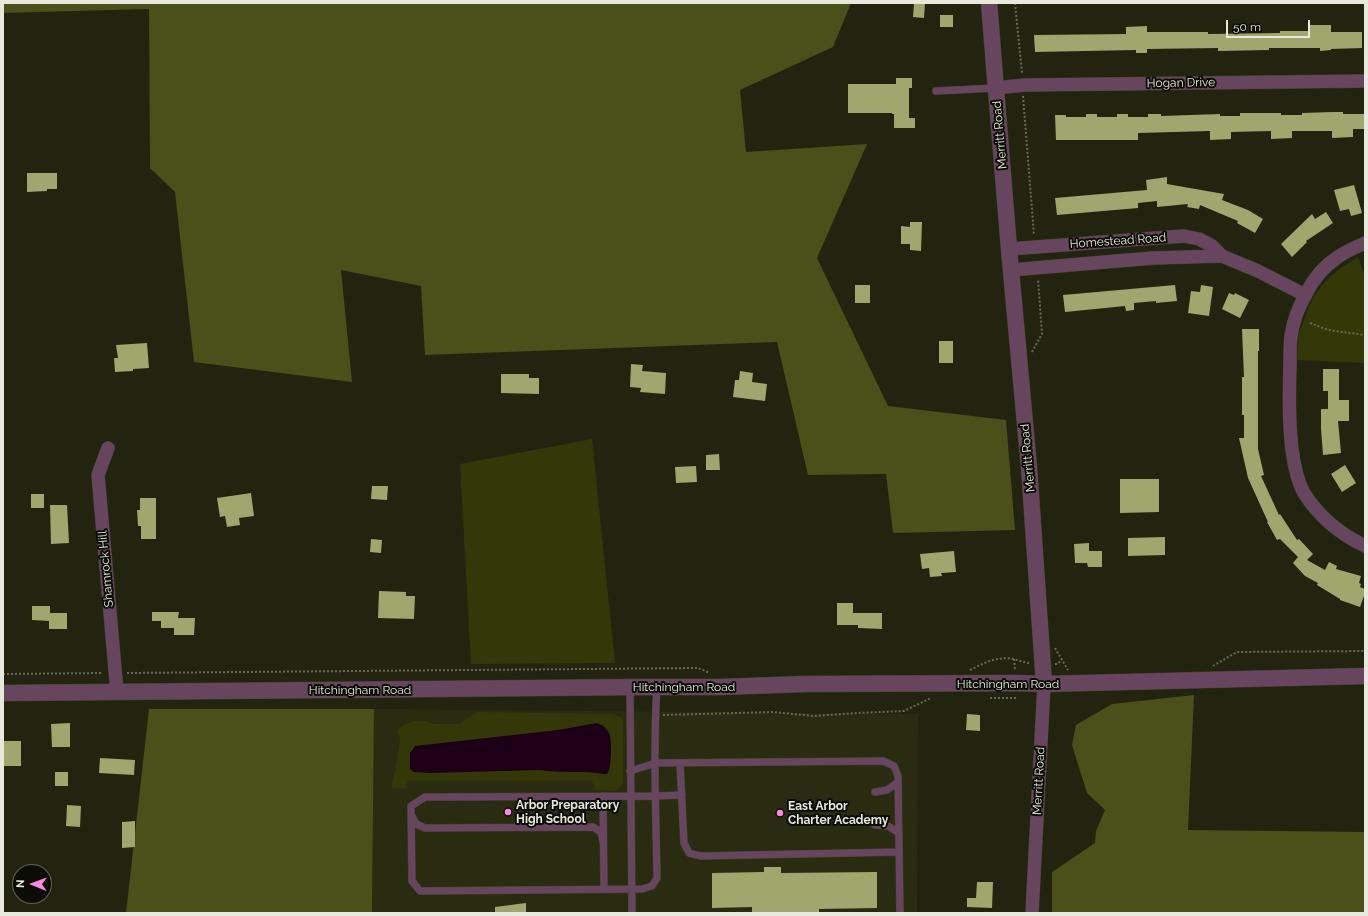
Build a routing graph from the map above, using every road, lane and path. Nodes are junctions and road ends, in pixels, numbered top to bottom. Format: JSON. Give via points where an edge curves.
{"nodes":[{"id":1,"x":989,"y":3,"type":"edge"},
{"id":2,"x":1015,"y":3,"type":"edge"},
{"id":3,"x":1023,"y":76,"type":"dead end"},
{"id":4,"x":1365,"y":81,"type":"edge"},
{"id":5,"x":996,"y":88,"type":"junction"},
{"id":6,"x":936,"y":91,"type":"dead end"},
{"id":7,"x":1023,"y":93,"type":"dead end"},
{"id":8,"x":1035,"y":240,"type":"dead end"},
{"id":9,"x":1365,"y":243,"type":"edge"},
{"id":10,"x":1009,"y":249,"type":"junction"},
{"id":11,"x":1222,"y":256,"type":"junction"},
{"id":12,"x":1011,"y":270,"type":"junction"},
{"id":13,"x":1038,"y":275,"type":"dead end"},
{"id":14,"x":1305,"y":295,"type":"junction"},
{"id":15,"x":1310,"y":323,"type":"dead end"},
{"id":16,"x":1365,"y":335,"type":"edge"},
{"id":17,"x":1031,"y":353,"type":"dead end"},
{"id":18,"x":108,"y":448,"type":"dead end"},
{"id":19,"x":1365,"y":546,"type":"edge"},
{"id":20,"x":1055,"y":648,"type":"dead end"},
{"id":21,"x":1365,"y":651,"type":"edge"},
{"id":22,"x":1014,"y":659,"type":"junction"},
{"id":23,"x":1062,"y":660,"type":"junction"},
{"id":24,"x":1043,"y":664,"type":"junction"},
{"id":25,"x":1212,"y":666,"type":"dead end"},
{"id":26,"x":969,"y":670,"type":"dead end"},
{"id":27,"x":1068,"y":670,"type":"dead end"},
{"id":28,"x":116,"y":673,"type":"junction"},
{"id":29,"x":3,"y":674,"type":"edge"},
{"id":30,"x":712,"y":674,"type":"dead end"},
{"id":31,"x":1365,"y":676,"type":"edge"},
{"id":32,"x":1015,"y":683,"type":"junction"},
{"id":33,"x":1044,"y":684,"type":"junction"},
{"id":34,"x":630,"y":687,"type":"junction"},
{"id":35,"x":657,"y":687,"type":"junction"},
{"id":36,"x":117,"y":692,"type":"junction"},
{"id":37,"x":3,"y":693,"type":"edge"},
{"id":38,"x":932,"y":697,"type":"dead end"},
{"id":39,"x":985,"y":698,"type":"dead end"},
{"id":40,"x":656,"y":715,"type":"junction"},
{"id":41,"x":656,"y":763,"type":"junction"},
{"id":42,"x":680,"y":763,"type":"junction"},
{"id":43,"x":630,"y":771,"type":"junction"},
{"id":44,"x":898,"y":782,"type":"junction"},
{"id":45,"x":875,"y":792,"type":"dead end"},
{"id":46,"x":682,"y":795,"type":"junction"},
{"id":47,"x":603,"y":796,"type":"junction"},
{"id":48,"x":631,"y":796,"type":"junction"},
{"id":49,"x":656,"y":796,"type":"junction"},
{"id":50,"x":411,"y":814,"type":"junction"},
{"id":51,"x":876,"y":824,"type":"dead end"},
{"id":52,"x":899,"y":833,"type":"junction"},
{"id":53,"x":603,"y":842,"type":"junction"},
{"id":54,"x":899,"y":852,"type":"junction"},
{"id":55,"x":604,"y":888,"type":"junction"},
{"id":56,"x":631,"y":888,"type":"junction"},
{"id":57,"x":632,"y":913,"type":"edge"},
{"id":58,"x":900,"y":913,"type":"edge"},
{"id":59,"x":1032,"y":913,"type":"edge"}],
"edges":[{"from":1,"to":5,"type":"street","name":"Merritt Road"},
{"from":2,"to":3,"type":"path"},
{"from":4,"to":5,"type":"street","name":"Hogan Drive","via":[[1025,85]]},
{"from":5,"to":6,"type":"lane"},
{"from":5,"to":10,"type":"street","name":"Merritt Road"},
{"from":7,"to":8,"type":"path"},
{"from":9,"to":14,"type":"street","via":[[1338,256],[1321,272]]},
{"from":10,"to":11,"type":"street","name":"Homestead Road","via":[[1184,236],[1199,239],[1212,246]]},
{"from":10,"to":12,"type":"street","name":"Merritt Road"},
{"from":11,"to":12,"type":"street","name":"Homestead Road","via":[[1153,258]]},
{"from":11,"to":14,"type":"street","name":"Homestead Road"},
{"from":12,"to":24,"type":"street","name":"Merritt Road"},
{"from":13,"to":17,"type":"path","via":[[1042,334]]},
{"from":14,"to":19,"type":"street","via":[[1291,335],[1291,441],[1297,475],[1304,492],[1324,519],[1338,531]]},
{"from":15,"to":16,"type":"path","via":[[1328,330]]},
{"from":18,"to":28,"type":"street","name":"Shamrock Hill","via":[[98,475]]},
{"from":20,"to":23,"type":"path"},
{"from":21,"to":25,"type":"path","via":[[1237,652]]},
{"from":22,"to":24,"type":"path"},
{"from":22,"to":26,"type":"path","via":[[991,660]]},
{"from":22,"to":32,"type":"path"},
{"from":23,"to":24,"type":"path","via":[[1057,664]]},
{"from":23,"to":27,"type":"path"},
{"from":24,"to":33,"type":"street","name":"Merritt Road"},
{"from":28,"to":29,"type":"path"},
{"from":28,"to":30,"type":"path","via":[[698,668]]},
{"from":28,"to":36,"type":"street","name":"Shamrock Hill"},
{"from":31,"to":33,"type":"street","name":"Hitchingham Road"},
{"from":32,"to":33,"type":"street","name":"Hitchingham Road"},
{"from":32,"to":35,"type":"street","name":"Hitchingham Road"},
{"from":32,"to":39,"type":"path","via":[[1016,698]]},
{"from":33,"to":59,"type":"street","name":"Merritt Road"},
{"from":34,"to":35,"type":"street","name":"Hitchingham Road"},
{"from":34,"to":36,"type":"street","name":"Hitchingham Road"},
{"from":34,"to":43,"type":"lane"},
{"from":35,"to":40,"type":"lane"},
{"from":36,"to":37,"type":"street","name":"Hitchingham Road"},
{"from":38,"to":40,"type":"path","via":[[904,711],[814,716],[773,712]]},
{"from":40,"to":41,"type":"lane"},
{"from":41,"to":42,"type":"lane"},
{"from":41,"to":43,"type":"lane"},
{"from":41,"to":49,"type":"lane"},
{"from":42,"to":44,"type":"lane","via":[[883,761],[894,766]]},
{"from":42,"to":46,"type":"lane"},
{"from":43,"to":48,"type":"lane"},
{"from":44,"to":45,"type":"lane","via":[[888,790]]},
{"from":44,"to":52,"type":"lane"},
{"from":46,"to":49,"type":"lane"},
{"from":46,"to":54,"type":"lane","via":[[684,843],[689,853],[700,856]]},
{"from":47,"to":48,"type":"lane"},
{"from":47,"to":50,"type":"lane","via":[[425,797],[411,806]]},
{"from":47,"to":53,"type":"lane"},
{"from":48,"to":49,"type":"lane"},
{"from":48,"to":56,"type":"lane"},
{"from":49,"to":56,"type":"lane","via":[[657,878],[652,886],[642,889]]},
{"from":50,"to":53,"type":"lane","via":[[416,824],[424,828],[593,827],[601,832]]},
{"from":50,"to":55,"type":"lane","via":[[412,881],[420,890]]},
{"from":51,"to":52,"type":"lane","via":[[888,826]]},
{"from":52,"to":54,"type":"lane"},
{"from":53,"to":55,"type":"lane"},
{"from":54,"to":58,"type":"lane"},
{"from":55,"to":56,"type":"lane"},
{"from":56,"to":57,"type":"lane"}]}
